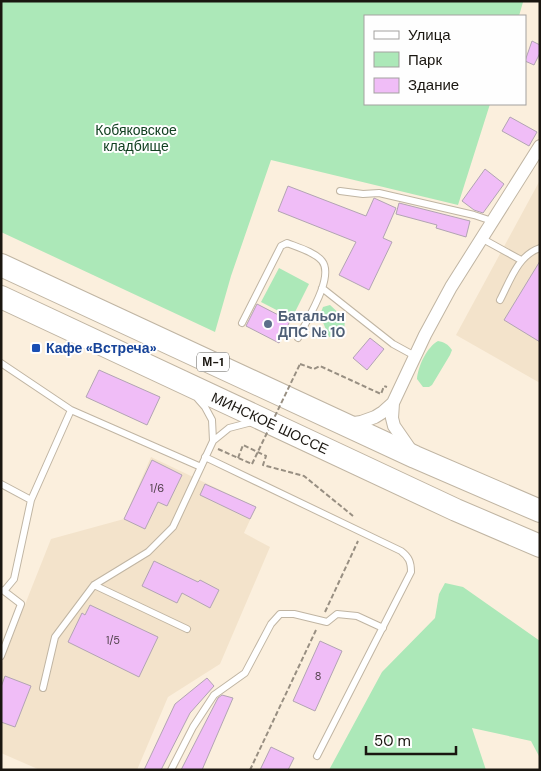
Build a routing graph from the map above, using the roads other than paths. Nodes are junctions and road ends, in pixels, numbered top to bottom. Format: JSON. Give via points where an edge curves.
{"nodes":[{"id":1,"x":540,"y":146,"type":"edge"},
{"id":2,"x":340,"y":192,"type":"dead end"},
{"id":3,"x":492,"y":221,"type":"junction"},
{"id":4,"x":481,"y":238,"type":"junction"},
{"id":5,"x":540,"y":248,"type":"edge"},
{"id":6,"x":521,"y":260,"type":"junction"},
{"id":7,"x":1,"y":264,"type":"edge"},
{"id":8,"x":322,"y":288,"type":"junction"},
{"id":9,"x":1,"y":297,"type":"edge"},
{"id":10,"x":500,"y":300,"type":"dead end"},
{"id":11,"x":242,"y":323,"type":"dead end"},
{"id":12,"x":298,"y":338,"type":"dead end"},
{"id":13,"x":415,"y":356,"type":"junction"},
{"id":14,"x":1,"y":363,"type":"edge"},
{"id":15,"x":163,"y":373,"type":"junction"},
{"id":16,"x":393,"y":403,"type":"junction"},
{"id":17,"x":71,"y":410,"type":"junction"},
{"id":18,"x":267,"y":422,"type":"junction"},
{"id":19,"x":345,"y":424,"type":"junction"},
{"id":20,"x":212,"y":443,"type":"junction"},
{"id":21,"x":206,"y":458,"type":"junction"},
{"id":22,"x":420,"y":459,"type":"junction"},
{"id":23,"x":201,"y":467,"type":"junction"},
{"id":24,"x":1,"y":484,"type":"edge"},
{"id":25,"x":540,"y":496,"type":"edge"},
{"id":26,"x":30,"y":500,"type":"junction"},
{"id":27,"x":456,"y":510,"type":"junction"},
{"id":28,"x":540,"y":512,"type":"edge"},
{"id":29,"x":540,"y":546,"type":"edge"},
{"id":30,"x":540,"y":561,"type":"edge"},
{"id":31,"x":94,"y":585,"type":"junction"},
{"id":32,"x":3,"y":591,"type":"edge"},
{"id":33,"x":383,"y":628,"type":"junction"},
{"id":34,"x":187,"y":629,"type":"dead end"},
{"id":35,"x":1,"y":656,"type":"edge"},
{"id":36,"x":43,"y":688,"type":"dead end"},
{"id":37,"x":317,"y":756,"type":"dead end"},
{"id":38,"x":171,"y":770,"type":"edge"}],
"edges":[{"from":1,"to":3,"type":"street"},
{"from":2,"to":3,"type":"lane","via":[[379,193]]},
{"from":3,"to":4,"type":"street"},
{"from":4,"to":6,"type":"lane"},
{"from":4,"to":13,"type":"street"},
{"from":5,"to":6,"type":"lane","via":[[531,250]]},
{"from":6,"to":10,"type":"lane"},
{"from":7,"to":19,"type":"highway","number":"М-1"},
{"from":8,"to":11,"type":"lane","via":[[326,276],[321,259],[284,243]]},
{"from":8,"to":12,"type":"lane"},
{"from":8,"to":13,"type":"lane","via":[[394,344]]},
{"from":9,"to":15,"type":"highway","name":"МИНСКОЕ ШОССЕ","number":"М-1"},
{"from":13,"to":16,"type":"street"},
{"from":14,"to":17,"type":"lane"},
{"from":15,"to":18,"type":"highway","name":"МИНСКОЕ ШОССЕ","number":"М-1"},
{"from":15,"to":20,"type":"lane","via":[[205,406],[213,426]]},
{"from":16,"to":19,"type":"street","via":[[375,417]]},
{"from":16,"to":22,"type":"street","via":[[392,420],[396,430]]},
{"from":17,"to":23,"type":"lane"},
{"from":17,"to":26,"type":"lane"},
{"from":18,"to":20,"type":"lane","via":[[235,426]]},
{"from":18,"to":27,"type":"highway","name":"МИНСКОЕ ШОССЕ","number":"М-1"},
{"from":19,"to":22,"type":"highway","number":"М-1"},
{"from":20,"to":21,"type":"lane"},
{"from":21,"to":23,"type":"lane"},
{"from":21,"to":33,"type":"lane","via":[[407,555],[411,572]]},
{"from":22,"to":25,"type":"highway"},
{"from":22,"to":28,"type":"highway","number":"М-1"},
{"from":23,"to":31,"type":"lane","via":[[173,527],[148,552]]},
{"from":24,"to":26,"type":"lane"},
{"from":26,"to":32,"type":"lane","via":[[14,580]]},
{"from":27,"to":29,"type":"highway","name":"МИНСКОЕ ШОССЕ","number":"М-1"},
{"from":27,"to":30,"type":"highway"},
{"from":31,"to":34,"type":"lane"},
{"from":31,"to":36,"type":"lane","via":[[55,637]]},
{"from":32,"to":35,"type":"lane","via":[[21,604]]},
{"from":33,"to":37,"type":"lane"},
{"from":33,"to":38,"type":"lane","via":[[357,616],[337,614],[327,622],[280,614],[271,624],[245,673],[214,695]]}]}
